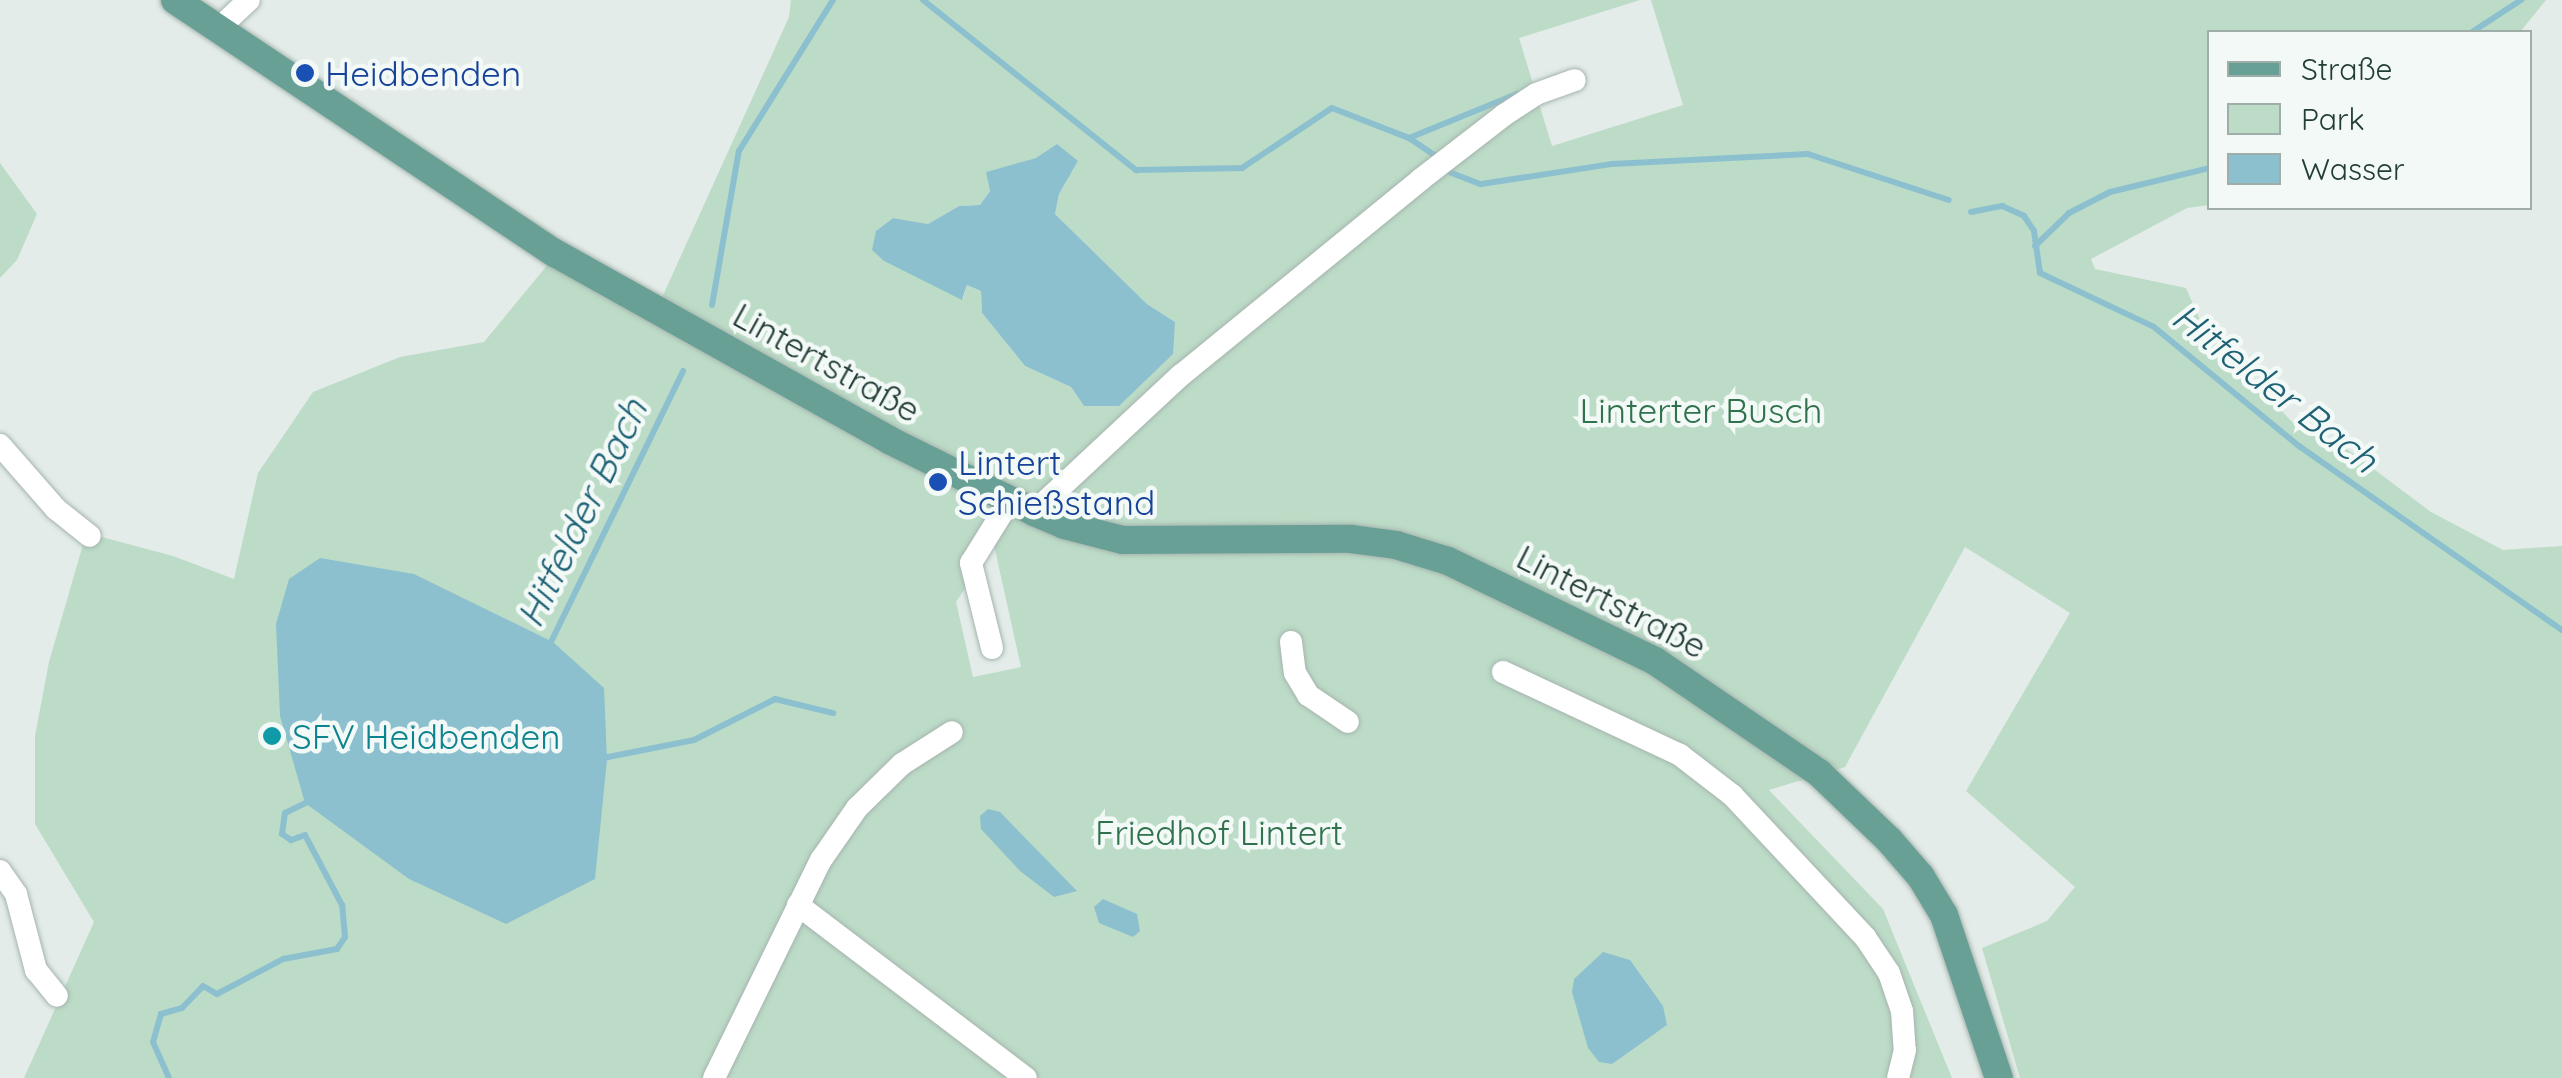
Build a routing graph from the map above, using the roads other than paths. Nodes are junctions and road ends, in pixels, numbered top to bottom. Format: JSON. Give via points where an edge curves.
{"nodes":[{"id":1,"x":175,"y":0,"type":"edge"},
{"id":2,"x":249,"y":0,"type":"edge"},
{"id":3,"x":218,"y":29,"type":"junction"},
{"id":4,"x":1576,"y":80,"type":"dead end"},
{"id":5,"x":0,"y":445,"type":"edge"},
{"id":6,"x":1022,"y":506,"type":"junction"},
{"id":7,"x":90,"y":536,"type":"dead end"},
{"id":8,"x":1291,"y":642,"type":"dead end"},
{"id":9,"x":992,"y":648,"type":"dead end"},
{"id":10,"x":1503,"y":672,"type":"dead end"},
{"id":11,"x":1348,"y":722,"type":"dead end"},
{"id":12,"x":952,"y":732,"type":"dead end"},
{"id":13,"x":0,"y":871,"type":"edge"},
{"id":14,"x":798,"y":905,"type":"junction"},
{"id":15,"x":57,"y":996,"type":"dead end"},
{"id":16,"x":714,"y":1078,"type":"edge"},
{"id":17,"x":1026,"y":1078,"type":"edge"},
{"id":18,"x":1898,"y":1078,"type":"edge"},
{"id":19,"x":1998,"y":1078,"type":"edge"}],
"edges":[{"from":1,"to":3,"type":"main road","name":"Lintertstraße"},
{"from":2,"to":3,"type":"street"},
{"from":3,"to":6,"type":"main road","name":"Lintertstraße","via":[[555,253],[889,440]]},
{"from":4,"to":6,"type":"street","via":[[1504,114]]},
{"from":5,"to":7,"type":"street","via":[[56,509]]},
{"from":6,"to":9,"type":"street","via":[[971,562]]},
{"from":6,"to":19,"type":"main road","name":"Lintertstraße","via":[[1123,540],[1352,539],[1396,545],[1448,561],[1655,661],[1819,773],[1921,877],[1944,915]]},
{"from":8,"to":11,"type":"street","via":[[1308,694]]},
{"from":10,"to":18,"type":"street","via":[[1680,755],[1732,795],[1865,936],[1888,973],[1906,1050]]},
{"from":12,"to":14,"type":"street","via":[[902,764],[858,808]]},
{"from":13,"to":15,"type":"street","via":[[16,894],[36,970]]},
{"from":14,"to":16,"type":"street"},
{"from":14,"to":17,"type":"street"}]}
